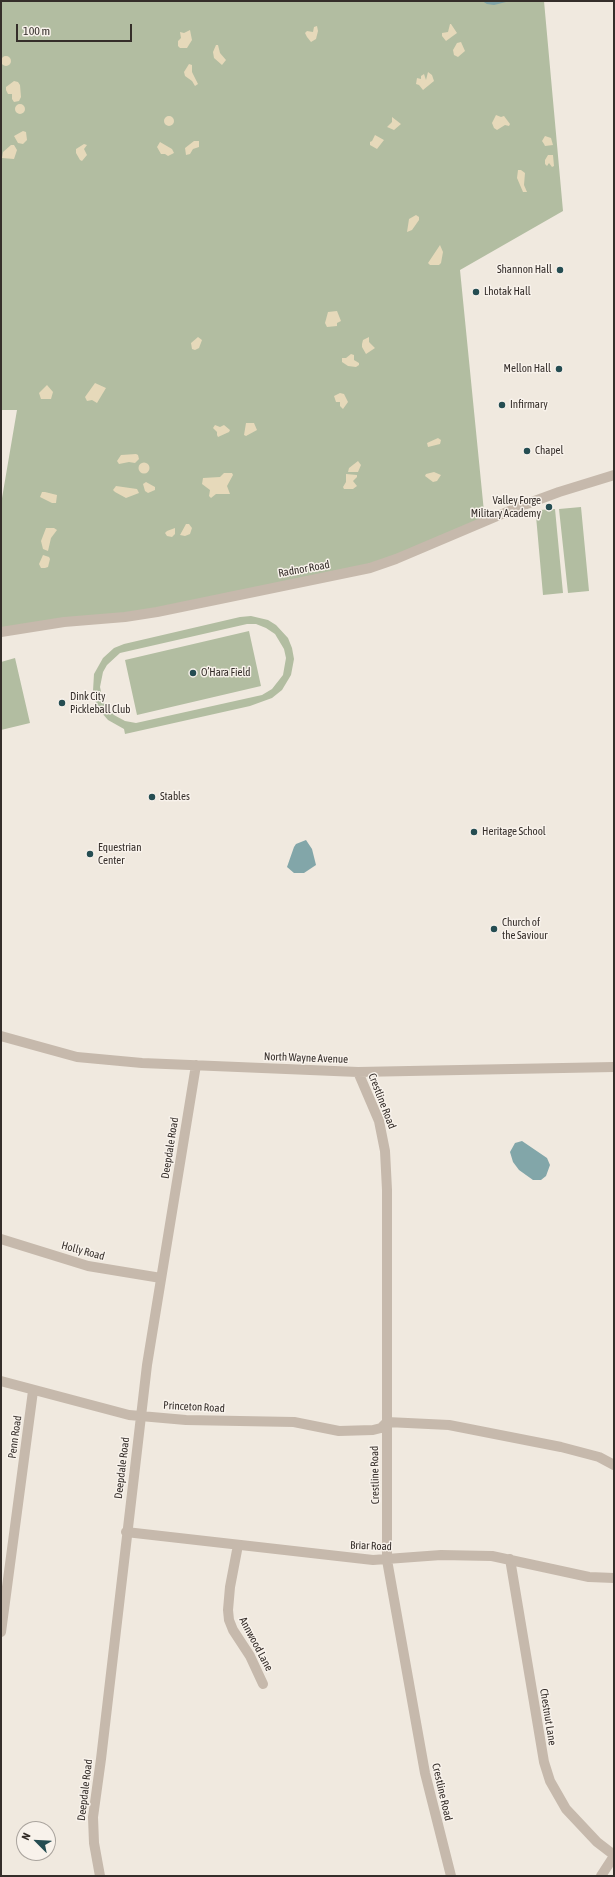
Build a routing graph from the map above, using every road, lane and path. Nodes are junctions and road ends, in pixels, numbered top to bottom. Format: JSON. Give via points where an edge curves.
{"nodes":[{"id":1,"x":614,"y":475,"type":"edge"},
{"id":2,"x":1,"y":632,"type":"edge"},
{"id":3,"x":1,"y":1036,"type":"edge"},
{"id":4,"x":196,"y":1065,"type":"junction"},
{"id":5,"x":614,"y":1067,"type":"edge"},
{"id":6,"x":358,"y":1072,"type":"junction"},
{"id":7,"x":1,"y":1239,"type":"edge"},
{"id":8,"x":161,"y":1278,"type":"junction"},
{"id":9,"x":1,"y":1381,"type":"edge"},
{"id":10,"x":33,"y":1391,"type":"junction"},
{"id":11,"x":141,"y":1416,"type":"junction"},
{"id":12,"x":387,"y":1422,"type":"junction"},
{"id":13,"x":614,"y":1465,"type":"edge"},
{"id":14,"x":126,"y":1532,"type":"junction"},
{"id":15,"x":238,"y":1545,"type":"junction"},
{"id":16,"x":510,"y":1559,"type":"junction"},
{"id":17,"x":387,"y":1560,"type":"junction"},
{"id":18,"x":614,"y":1578,"type":"edge"},
{"id":19,"x":1,"y":1631,"type":"edge"},
{"id":20,"x":263,"y":1684,"type":"dead end"},
{"id":21,"x":614,"y":1855,"type":"edge"},
{"id":22,"x":100,"y":1876,"type":"edge"},
{"id":23,"x":452,"y":1876,"type":"edge"},
{"id":24,"x":600,"y":1876,"type":"edge"}],
"edges":[{"from":1,"to":2,"type":"street","name":"Radnor Road","via":[[521,506],[396,560],[373,567],[157,612]]},
{"from":3,"to":4,"type":"street","name":"North Wayne Avenue","via":[[83,1058]]},
{"from":4,"to":6,"type":"street","name":"North Wayne Avenue"},
{"from":4,"to":8,"type":"street","name":"Deepdale Road"},
{"from":5,"to":6,"type":"street","name":"North Wayne Avenue"},
{"from":6,"to":12,"type":"street","name":"Crestline Road","via":[[379,1121],[385,1151]]},
{"from":7,"to":8,"type":"street","name":"Holly Road","via":[[88,1266]]},
{"from":8,"to":11,"type":"street","name":"Deepdale Road"},
{"from":9,"to":10,"type":"street","name":"Princeton Road"},
{"from":10,"to":11,"type":"street","name":"Princeton Road"},
{"from":10,"to":19,"type":"street","name":"Penn Road"},
{"from":11,"to":12,"type":"street","name":"Princeton Road","via":[[186,1420],[294,1422],[339,1430],[373,1430],[381,1428]]},
{"from":11,"to":14,"type":"street","name":"Deepdale Road"},
{"from":12,"to":13,"type":"street","via":[[449,1425],[484,1431],[599,1457]]},
{"from":12,"to":17,"type":"street","name":"Crestline Road"},
{"from":14,"to":15,"type":"street","name":"Briar Road"},
{"from":14,"to":22,"type":"street","name":"Deepdale Road","via":[[93,1816],[94,1843]]},
{"from":15,"to":17,"type":"street","name":"Briar Road"},
{"from":15,"to":20,"type":"street","name":"Annwood Lane","via":[[230,1587],[229,1620],[232,1630],[250,1656]]},
{"from":16,"to":17,"type":"street","name":"Briar Road","via":[[479,1555],[441,1555]]},
{"from":16,"to":18,"type":"street","name":"Briar Road","via":[[589,1577]]},
{"from":16,"to":21,"type":"street","name":"Chestnut Lane","via":[[544,1762],[550,1780],[566,1809],[597,1842]]},
{"from":17,"to":23,"type":"street","name":"Crestline Road","via":[[425,1773]]},
{"from":21,"to":24,"type":"street"}]}
